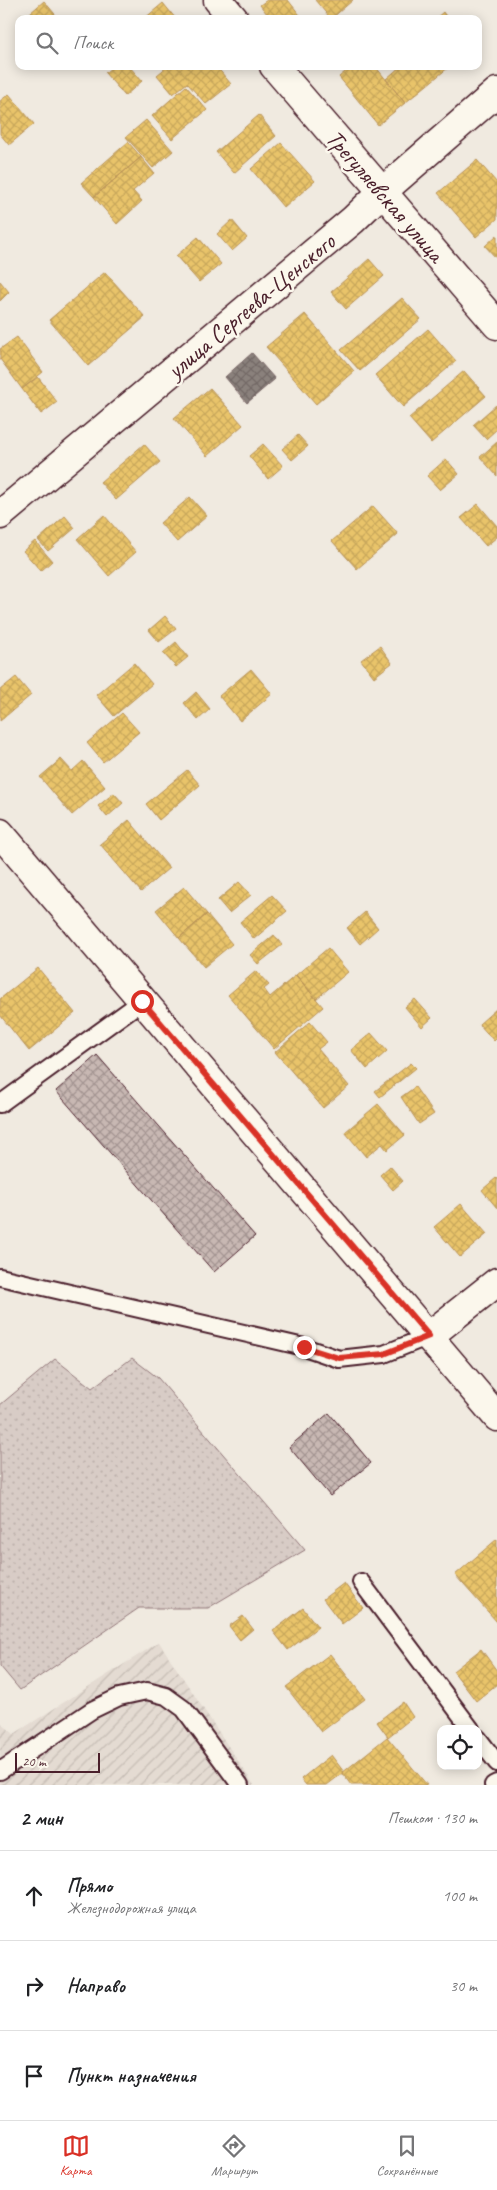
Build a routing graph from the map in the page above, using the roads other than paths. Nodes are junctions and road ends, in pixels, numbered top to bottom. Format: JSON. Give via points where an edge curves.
{"nodes":[{"id":1,"x":218,"y":0,"type":"edge"},
{"id":2,"x":231,"y":15,"type":"edge"},
{"id":3,"x":277,"y":70,"type":"edge"},
{"id":4,"x":497,"y":92,"type":"edge"},
{"id":5,"x":382,"y":192,"type":"junction"},
{"id":6,"x":497,"y":324,"type":"edge"},
{"id":7,"x":0,"y":515,"type":"edge"},
{"id":8,"x":0,"y":833,"type":"edge"},
{"id":9,"x":142,"y":1001,"type":"junction"},
{"id":10,"x":0,"y":1104,"type":"edge"},
{"id":11,"x":0,"y":1277,"type":"edge"},
{"id":12,"x":497,"y":1282,"type":"edge"},
{"id":13,"x":429,"y":1336,"type":"junction"},
{"id":14,"x":497,"y":1417,"type":"edge"},
{"id":15,"x":361,"y":1582,"type":"dead end"},
{"id":16,"x":469,"y":1725,"type":"edge"},
{"id":17,"x":482,"y":1743,"type":"edge"},
{"id":18,"x":497,"y":1763,"type":"edge"},
{"id":19,"x":0,"y":1771,"type":"edge"},
{"id":20,"x":497,"y":1783,"type":"edge"},
{"id":21,"x":240,"y":1785,"type":"edge"},
{"id":22,"x":493,"y":1785,"type":"edge"}],
"edges":[{"from":1,"to":2,"type":"street"},
{"from":3,"to":5,"type":"street","name":"Трегуляевская улица"},
{"from":4,"to":5,"type":"street","name":"улица Сергеева-Ценского"},
{"from":5,"to":6,"type":"street","name":"Трегуляевская улица"},
{"from":5,"to":7,"type":"street","name":"улица Сергеева-Ценского","via":[[353,220]]},
{"from":8,"to":9,"type":"street"},
{"from":9,"to":10,"type":"lane"},
{"from":9,"to":13,"type":"street"},
{"from":11,"to":13,"type":"lane","via":[[304,1347],[339,1358],[384,1354]]},
{"from":12,"to":13,"type":"street"},
{"from":13,"to":14,"type":"street"},
{"from":15,"to":16,"type":"lane"},
{"from":17,"to":18,"type":"lane"},
{"from":19,"to":21,"type":"lane","via":[[92,1710],[119,1697],[147,1691],[166,1696],[184,1709]]},
{"from":20,"to":22,"type":"lane"}]}
